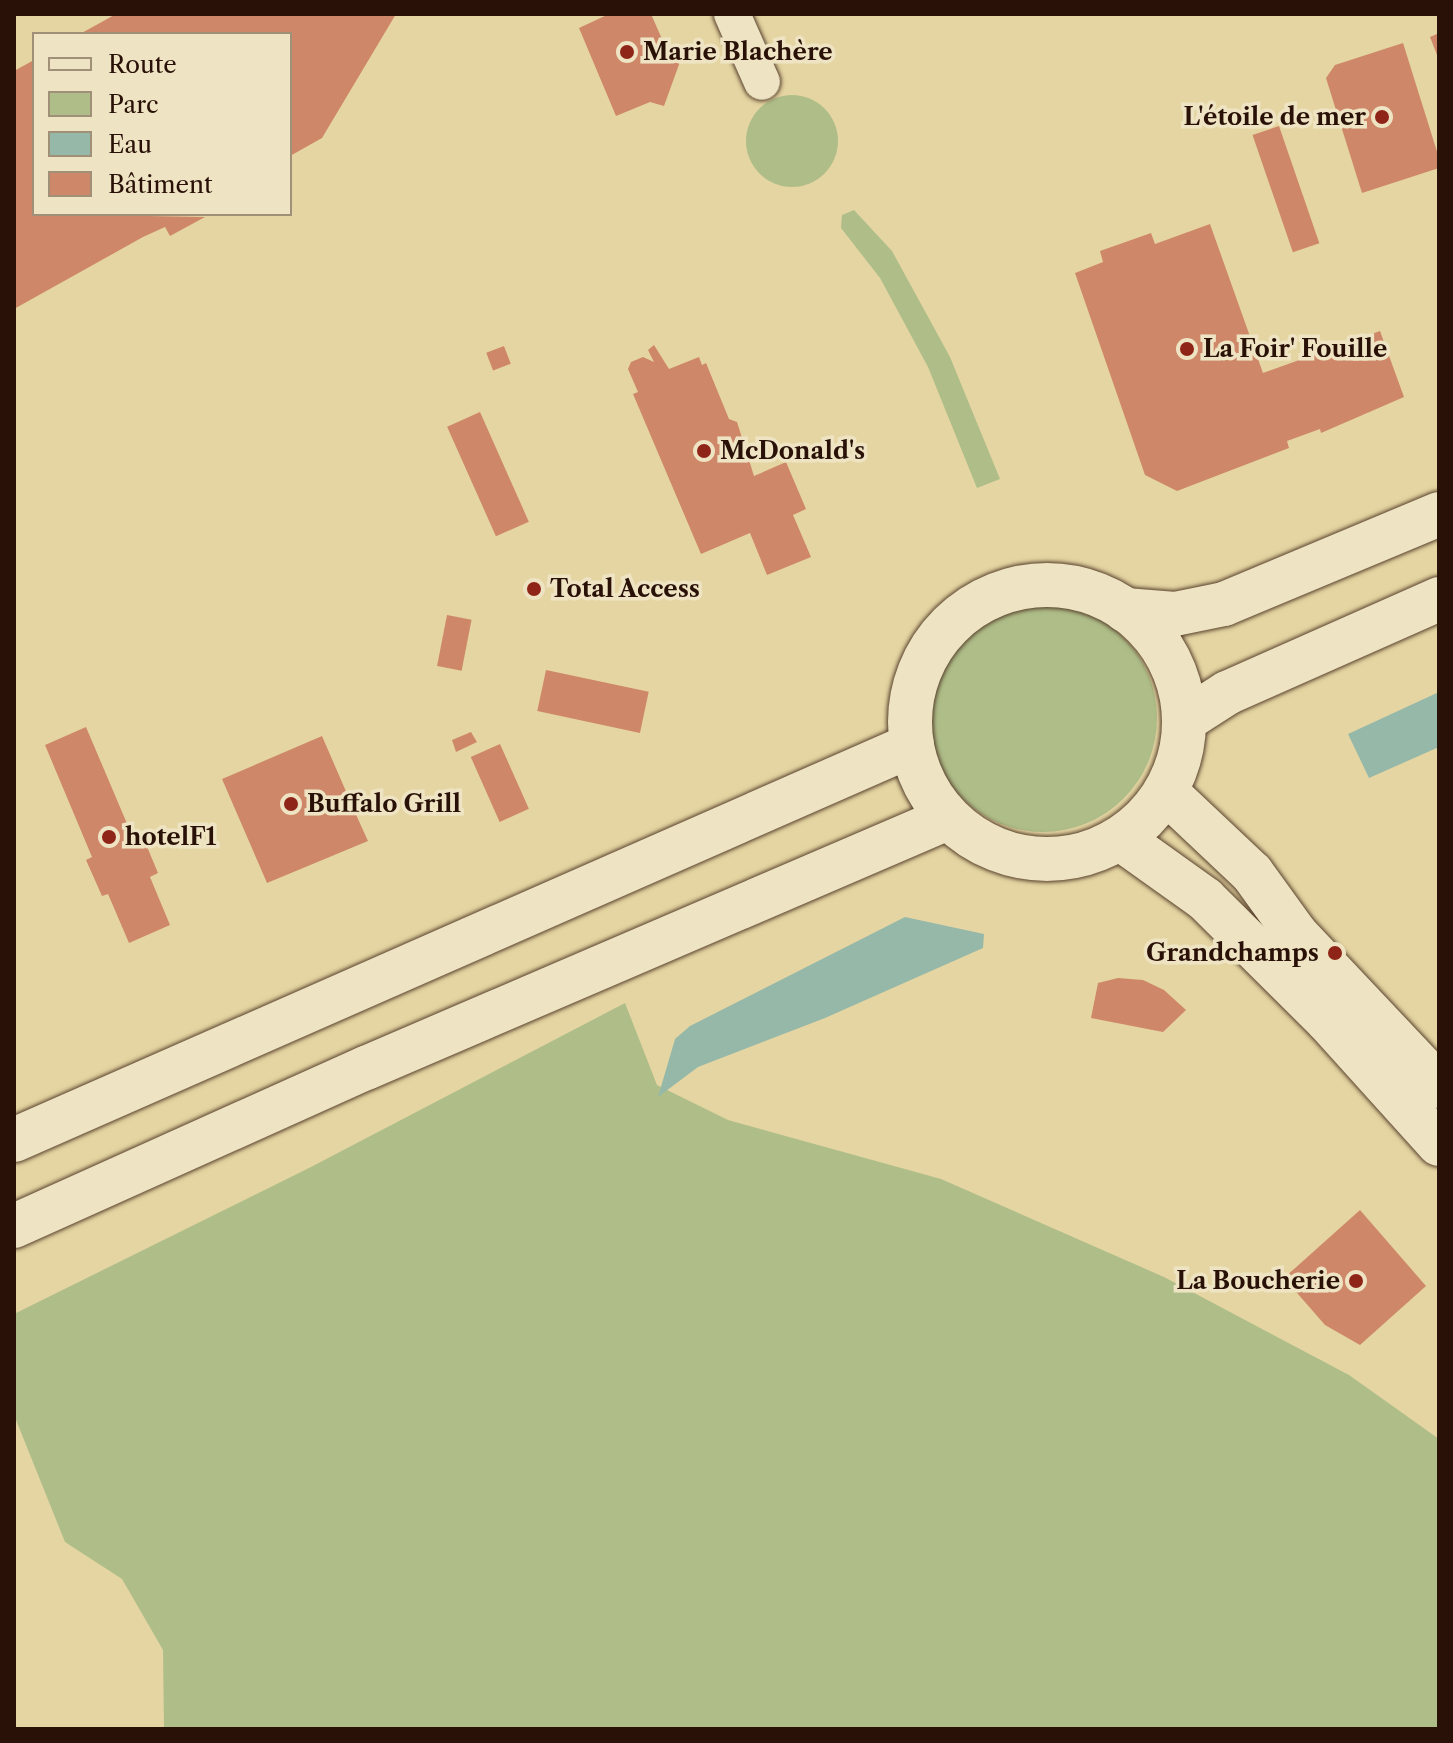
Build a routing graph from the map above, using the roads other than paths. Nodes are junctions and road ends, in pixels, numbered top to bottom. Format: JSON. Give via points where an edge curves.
{"nodes":[{"id":1,"x":732,"y":14,"type":"edge"},
{"id":2,"x":762,"y":82,"type":"dead end"},
{"id":3,"x":1439,"y":514,"type":"edge"},
{"id":4,"x":1439,"y":599,"type":"edge"},
{"id":5,"x":1125,"y":610,"type":"junction"},
{"id":6,"x":1185,"y":720,"type":"junction"},
{"id":7,"x":912,"y":745,"type":"junction"},
{"id":8,"x":1166,"y":792,"type":"junction"},
{"id":9,"x":948,"y":818,"type":"junction"},
{"id":10,"x":1121,"y":839,"type":"junction"},
{"id":11,"x":1439,"y":1086,"type":"edge"},
{"id":12,"x":14,"y":1140,"type":"edge"},
{"id":13,"x":1439,"y":1144,"type":"edge"},
{"id":14,"x":14,"y":1226,"type":"edge"}],
"edges":[{"from":1,"to":2,"type":"street"},
{"from":3,"to":5,"type":"main road","via":[[1224,604],[1175,614]]},
{"from":4,"to":6,"type":"main road","via":[[1238,687]]},
{"from":5,"to":6,"type":"main road","via":[[1154,635],[1174,669]]},
{"from":5,"to":7,"type":"main road","via":[[1067,586],[1005,591],[978,604],[953,622],[922,665],[911,706]]},
{"from":6,"to":8,"type":"main road","via":[[1180,757]]},
{"from":7,"to":9,"type":"main road","via":[[924,784]]},
{"from":7,"to":12,"type":"main road"},
{"from":8,"to":10,"type":"main road","via":[[1147,818]]},
{"from":8,"to":11,"type":"main road","via":[[1252,873],[1296,934]]},
{"from":9,"to":10,"type":"main road","via":[[978,841],[1013,855],[1050,860],[1087,854]]},
{"from":9,"to":14,"type":"main road"},
{"from":10,"to":13,"type":"main road","via":[[1205,899],[1327,1020]]}]}
